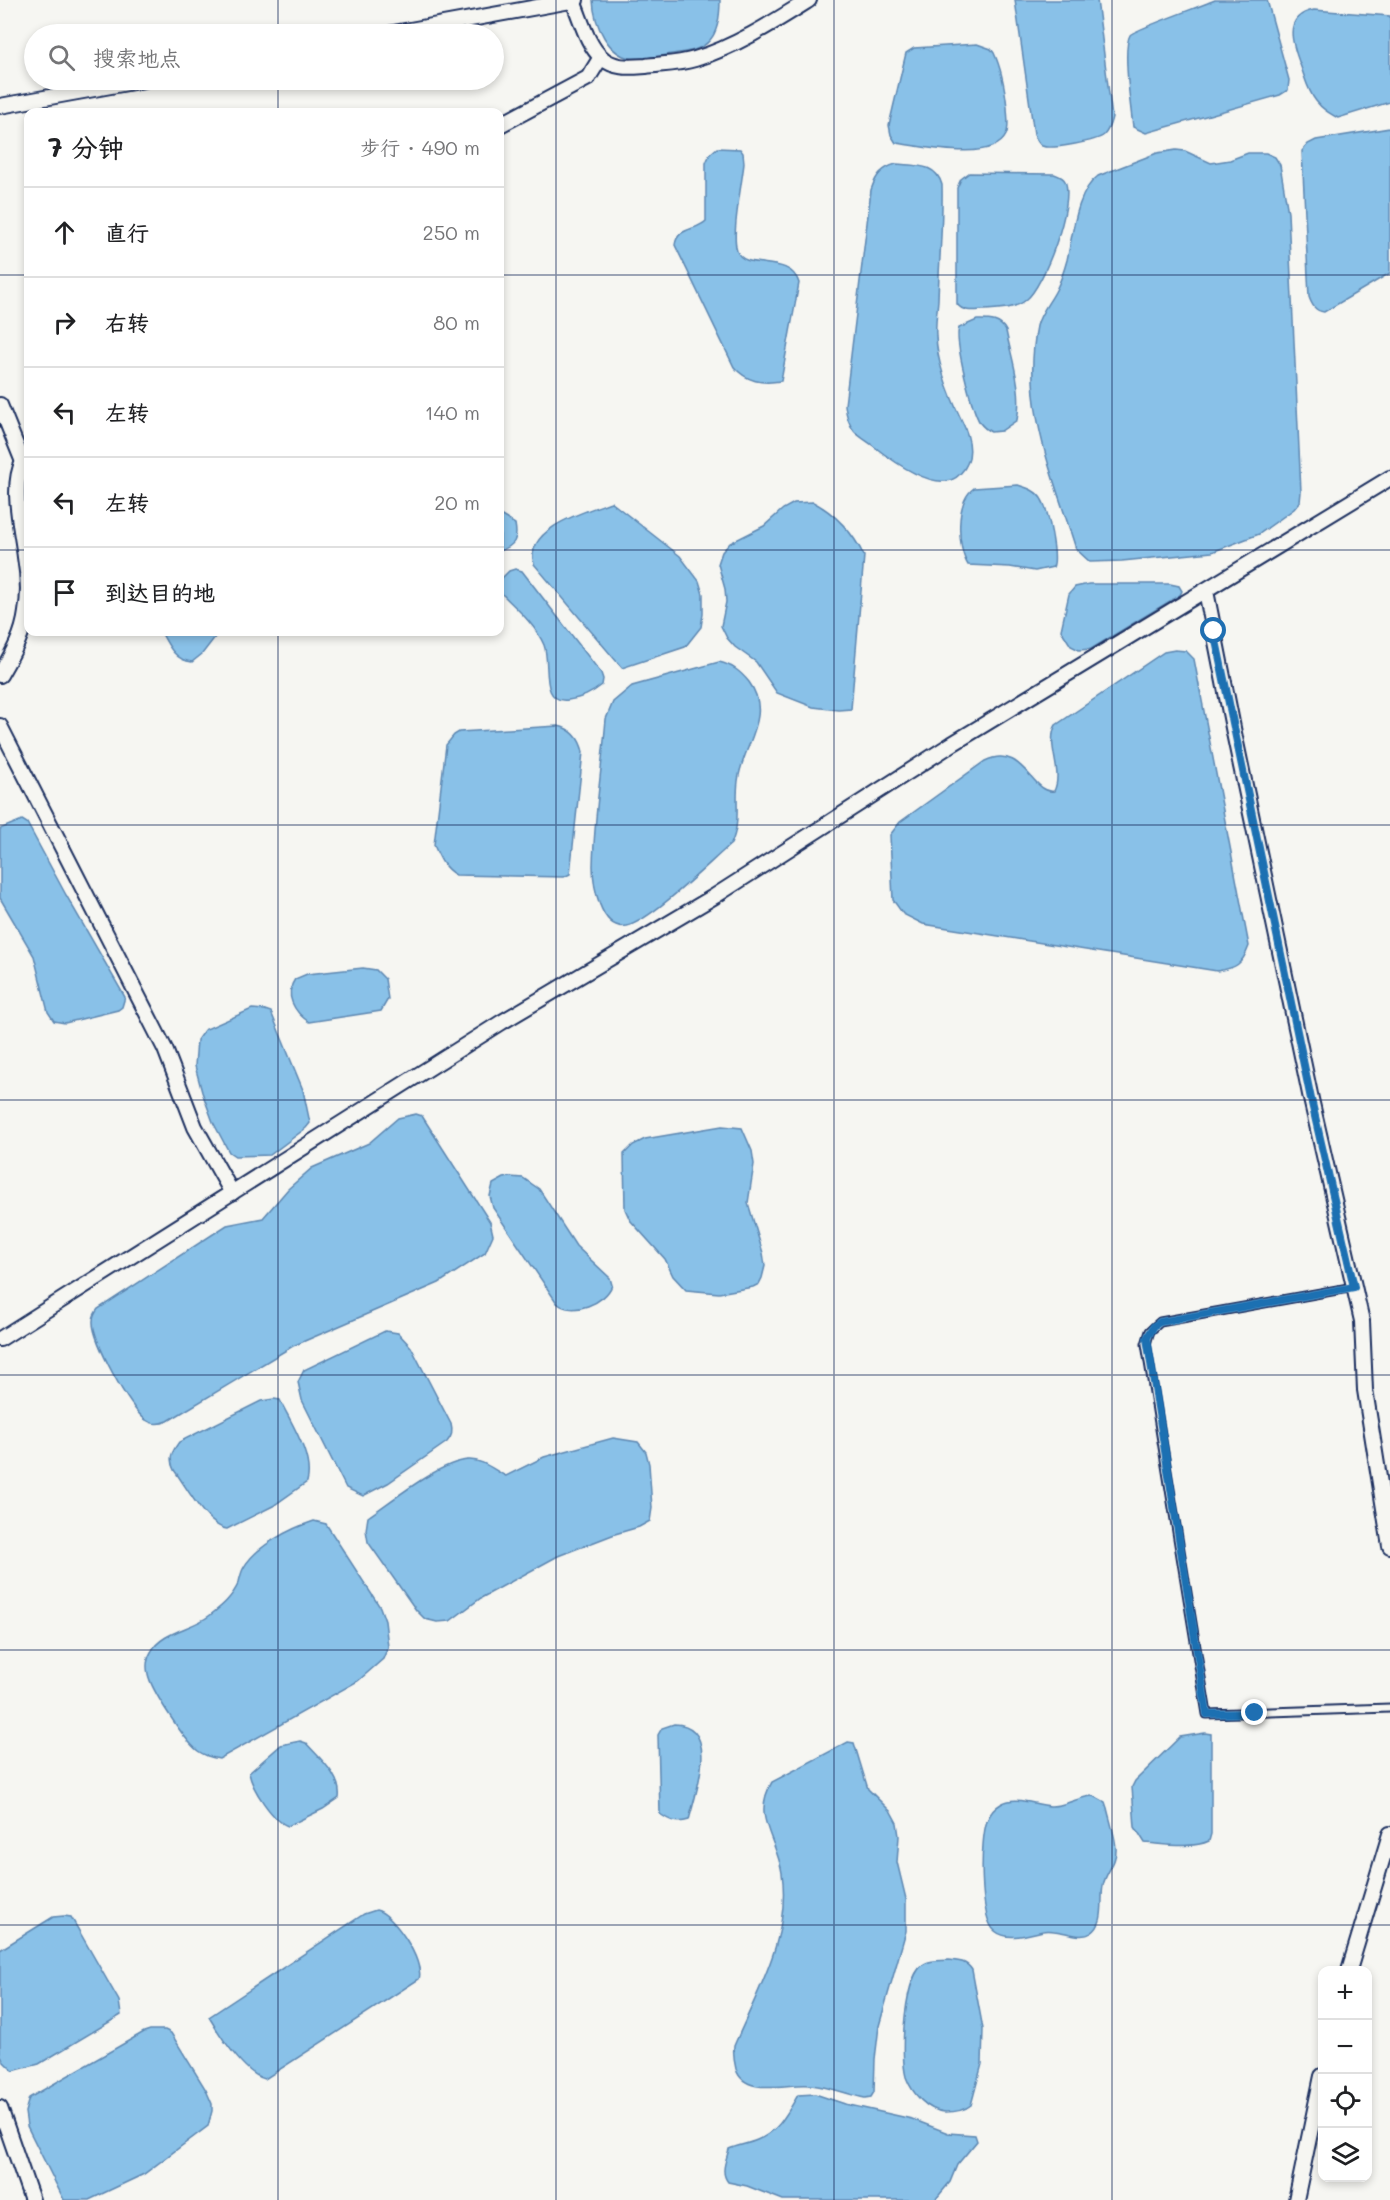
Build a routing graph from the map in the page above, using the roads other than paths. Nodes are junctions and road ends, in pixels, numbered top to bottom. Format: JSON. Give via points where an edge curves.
{"nodes":[{"id":1,"x":809,"y":0,"type":"edge"},
{"id":2,"x":574,"y":1,"type":"edge"},
{"id":3,"x":444,"y":24,"type":"edge"},
{"id":4,"x":601,"y":57,"type":"junction"},
{"id":5,"x":89,"y":90,"type":"edge"},
{"id":6,"x":0,"y":106,"type":"edge"},
{"id":7,"x":504,"y":122,"type":"edge"},
{"id":8,"x":0,"y":405,"type":"edge"},
{"id":9,"x":24,"y":457,"type":"edge"},
{"id":10,"x":24,"y":464,"type":"edge"},
{"id":11,"x":1390,"y":478,"type":"edge"},
{"id":12,"x":24,"y":545,"type":"edge"},
{"id":13,"x":1206,"y":591,"type":"junction"},
{"id":14,"x":24,"y":621,"type":"edge"},
{"id":15,"x":0,"y":675,"type":"edge"},
{"id":16,"x":0,"y":726,"type":"edge"},
{"id":17,"x":232,"y":1193,"type":"junction"},
{"id":18,"x":1354,"y":1287,"type":"junction"},
{"id":19,"x":0,"y":1339,"type":"edge"},
{"id":20,"x":1390,"y":1546,"type":"edge"},
{"id":21,"x":1390,"y":1707,"type":"edge"},
{"id":22,"x":1390,"y":1834,"type":"edge"},
{"id":23,"x":1350,"y":1966,"type":"edge"},
{"id":24,"x":1318,"y":2099,"type":"edge"},
{"id":25,"x":0,"y":2108,"type":"edge"},
{"id":26,"x":32,"y":2200,"type":"edge"},
{"id":27,"x":1296,"y":2200,"type":"edge"}],
"edges":[{"from":1,"to":4,"type":"street","via":[[720,50],[694,59],[626,67]]},
{"from":2,"to":3,"type":"street"},
{"from":2,"to":4,"type":"street","via":[[592,46]]},
{"from":4,"to":7,"type":"street","via":[[588,78]]},
{"from":5,"to":6,"type":"street"},
{"from":8,"to":9,"type":"street"},
{"from":10,"to":12,"type":"street","via":[[17,473]]},
{"from":11,"to":13,"type":"street"},
{"from":13,"to":17,"type":"street","via":[[952,744],[715,897],[502,1022]]},
{"from":13,"to":18,"type":"street"},
{"from":14,"to":15,"type":"street","via":[[18,644]]},
{"from":16,"to":17,"type":"street","via":[[165,1049],[195,1127]]},
{"from":17,"to":19,"type":"street"},
{"from":18,"to":20,"type":"street","via":[[1362,1321],[1365,1390]]},
{"from":18,"to":21,"type":"lane","via":[[1160,1322],[1150,1331],[1146,1344],[1207,1714]]},
{"from":22,"to":23,"type":"street"},
{"from":24,"to":27,"type":"street"},
{"from":25,"to":26,"type":"street"}]}
